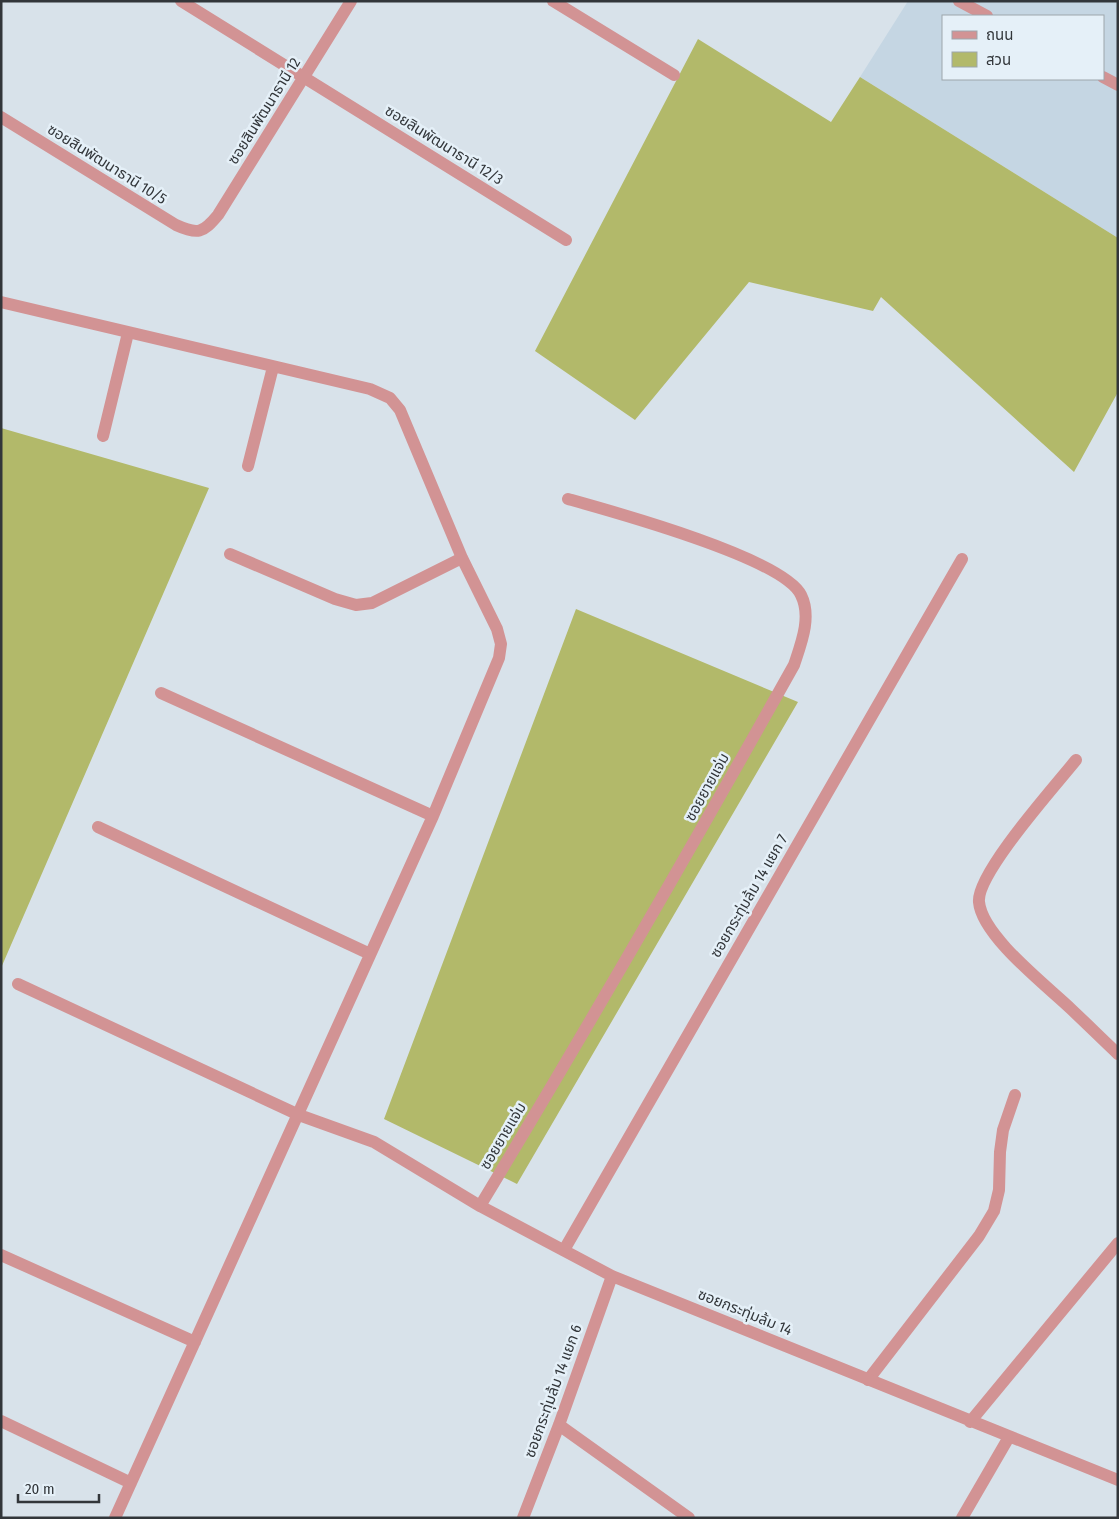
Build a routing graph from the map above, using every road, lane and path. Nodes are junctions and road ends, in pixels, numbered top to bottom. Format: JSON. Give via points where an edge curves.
{"nodes":[{"id":1,"x":181,"y":1,"type":"edge"},
{"id":2,"x":351,"y":1,"type":"edge"},
{"id":3,"x":553,"y":1,"type":"edge"},
{"id":4,"x":959,"y":1,"type":"edge"},
{"id":5,"x":985,"y":15,"type":"edge"},
{"id":6,"x":674,"y":75,"type":"dead end"},
{"id":7,"x":305,"y":78,"type":"junction"},
{"id":8,"x":1104,"y":78,"type":"edge"},
{"id":9,"x":1118,"y":85,"type":"edge"},
{"id":10,"x":1,"y":118,"type":"edge"},
{"id":11,"x":199,"y":232,"type":"joint"},
{"id":12,"x":566,"y":240,"type":"dead end"},
{"id":13,"x":1,"y":302,"type":"edge"},
{"id":14,"x":128,"y":334,"type":"junction"},
{"id":15,"x":273,"y":367,"type":"junction"},
{"id":16,"x":103,"y":436,"type":"dead end"},
{"id":17,"x":248,"y":466,"type":"dead end"},
{"id":18,"x":568,"y":499,"type":"dead end"},
{"id":19,"x":230,"y":554,"type":"dead end"},
{"id":20,"x":462,"y":558,"type":"junction"},
{"id":21,"x":962,"y":559,"type":"dead end"},
{"id":22,"x":161,"y":693,"type":"dead end"},
{"id":23,"x":1076,"y":760,"type":"dead end"},
{"id":24,"x":433,"y":816,"type":"junction"},
{"id":25,"x":98,"y":827,"type":"dead end"},
{"id":26,"x":370,"y":954,"type":"junction"},
{"id":27,"x":18,"y":984,"type":"dead end"},
{"id":28,"x":1118,"y":1054,"type":"edge"},
{"id":29,"x":1015,"y":1095,"type":"dead end"},
{"id":30,"x":299,"y":1115,"type":"junction"},
{"id":31,"x":480,"y":1206,"type":"junction"},
{"id":32,"x":1118,"y":1243,"type":"edge"},
{"id":33,"x":564,"y":1250,"type":"junction"},
{"id":34,"x":1,"y":1255,"type":"edge"},
{"id":35,"x":612,"y":1276,"type":"junction"},
{"id":36,"x":195,"y":1342,"type":"junction"},
{"id":37,"x":868,"y":1380,"type":"junction"},
{"id":38,"x":1,"y":1420,"type":"edge"},
{"id":39,"x":970,"y":1422,"type":"junction"},
{"id":40,"x":559,"y":1425,"type":"junction"},
{"id":41,"x":1009,"y":1437,"type":"junction"},
{"id":42,"x":1118,"y":1480,"type":"edge"},
{"id":43,"x":131,"y":1483,"type":"junction"},
{"id":44,"x":115,"y":1518,"type":"edge"},
{"id":45,"x":523,"y":1518,"type":"edge"},
{"id":46,"x":689,"y":1518,"type":"edge"},
{"id":47,"x":962,"y":1518,"type":"edge"}],
"edges":[{"from":1,"to":7,"type":"street","name":"ซอยสินพัฒนาธานี 12/3"},
{"from":2,"to":7,"type":"street","name":"ซอยสินพัฒนาธานี 12"},
{"from":3,"to":6,"type":"street"},
{"from":4,"to":5,"type":"street"},
{"from":7,"to":11,"type":"street","name":"ซอยสินพัฒนาธานี 12","via":[[218,215]]},
{"from":7,"to":12,"type":"street","name":"ซอยสินพัฒนาธานี 12/3"},
{"from":8,"to":9,"type":"street"},
{"from":10,"to":11,"type":"street","name":"ซอยสินพัฒนาธานี 10/5","via":[[176,226]]},
{"from":13,"to":14,"type":"street"},
{"from":14,"to":15,"type":"street"},
{"from":14,"to":16,"type":"street"},
{"from":15,"to":17,"type":"street"},
{"from":15,"to":20,"type":"street","via":[[370,389],[390,398],[400,410]]},
{"from":18,"to":31,"type":"street","name":"ซอยยายแจ่ม","via":[[684,533],[751,560],[787,581],[801,594],[805,610],[804,636],[794,665],[692,847]]},
{"from":19,"to":20,"type":"street","via":[[335,600],[356,604],[372,603]]},
{"from":20,"to":24,"type":"street","via":[[497,629],[501,644],[499,658]]},
{"from":21,"to":33,"type":"street","name":"ซอยกระทุ่มล้ม 14 แยก 7"},
{"from":22,"to":24,"type":"street"},
{"from":23,"to":28,"type":"street","via":[[995,862],[983,884],[979,902],[987,924],[1011,954]]},
{"from":24,"to":26,"type":"street"},
{"from":25,"to":26,"type":"street"},
{"from":26,"to":30,"type":"street"},
{"from":27,"to":30,"type":"street","name":"ซอยกระทุ่มล้ม 14"},
{"from":29,"to":37,"type":"street","via":[[1003,1130],[999,1190],[994,1211],[979,1236]]},
{"from":30,"to":31,"type":"street","name":"ซอยกระทุ่มล้ม 14","via":[[374,1142]]},
{"from":30,"to":36,"type":"street"},
{"from":31,"to":33,"type":"street","name":"ซอยกระทุ่มล้ม 14"},
{"from":32,"to":39,"type":"street"},
{"from":33,"to":35,"type":"street","name":"ซอยกระทุ่มล้ม 14"},
{"from":34,"to":36,"type":"street"},
{"from":35,"to":37,"type":"street","name":"ซอยกระทุ่มล้ม 14"},
{"from":35,"to":40,"type":"street","name":"ซอยกระทุ่มล้ม 14 แยก 6"},
{"from":36,"to":43,"type":"street"},
{"from":37,"to":39,"type":"street","name":"ซอยกระทุ่มล้ม 14"},
{"from":38,"to":43,"type":"street"},
{"from":39,"to":41,"type":"street","name":"ซอยกระทุ่มล้ม 14"},
{"from":40,"to":45,"type":"street","name":"ซอยกระทุ่มล้ม 14 แยก 6"},
{"from":40,"to":46,"type":"street"},
{"from":41,"to":42,"type":"street","name":"ซอยกระทุ่มล้ม 14"},
{"from":41,"to":47,"type":"street"},
{"from":43,"to":44,"type":"street"}]}
